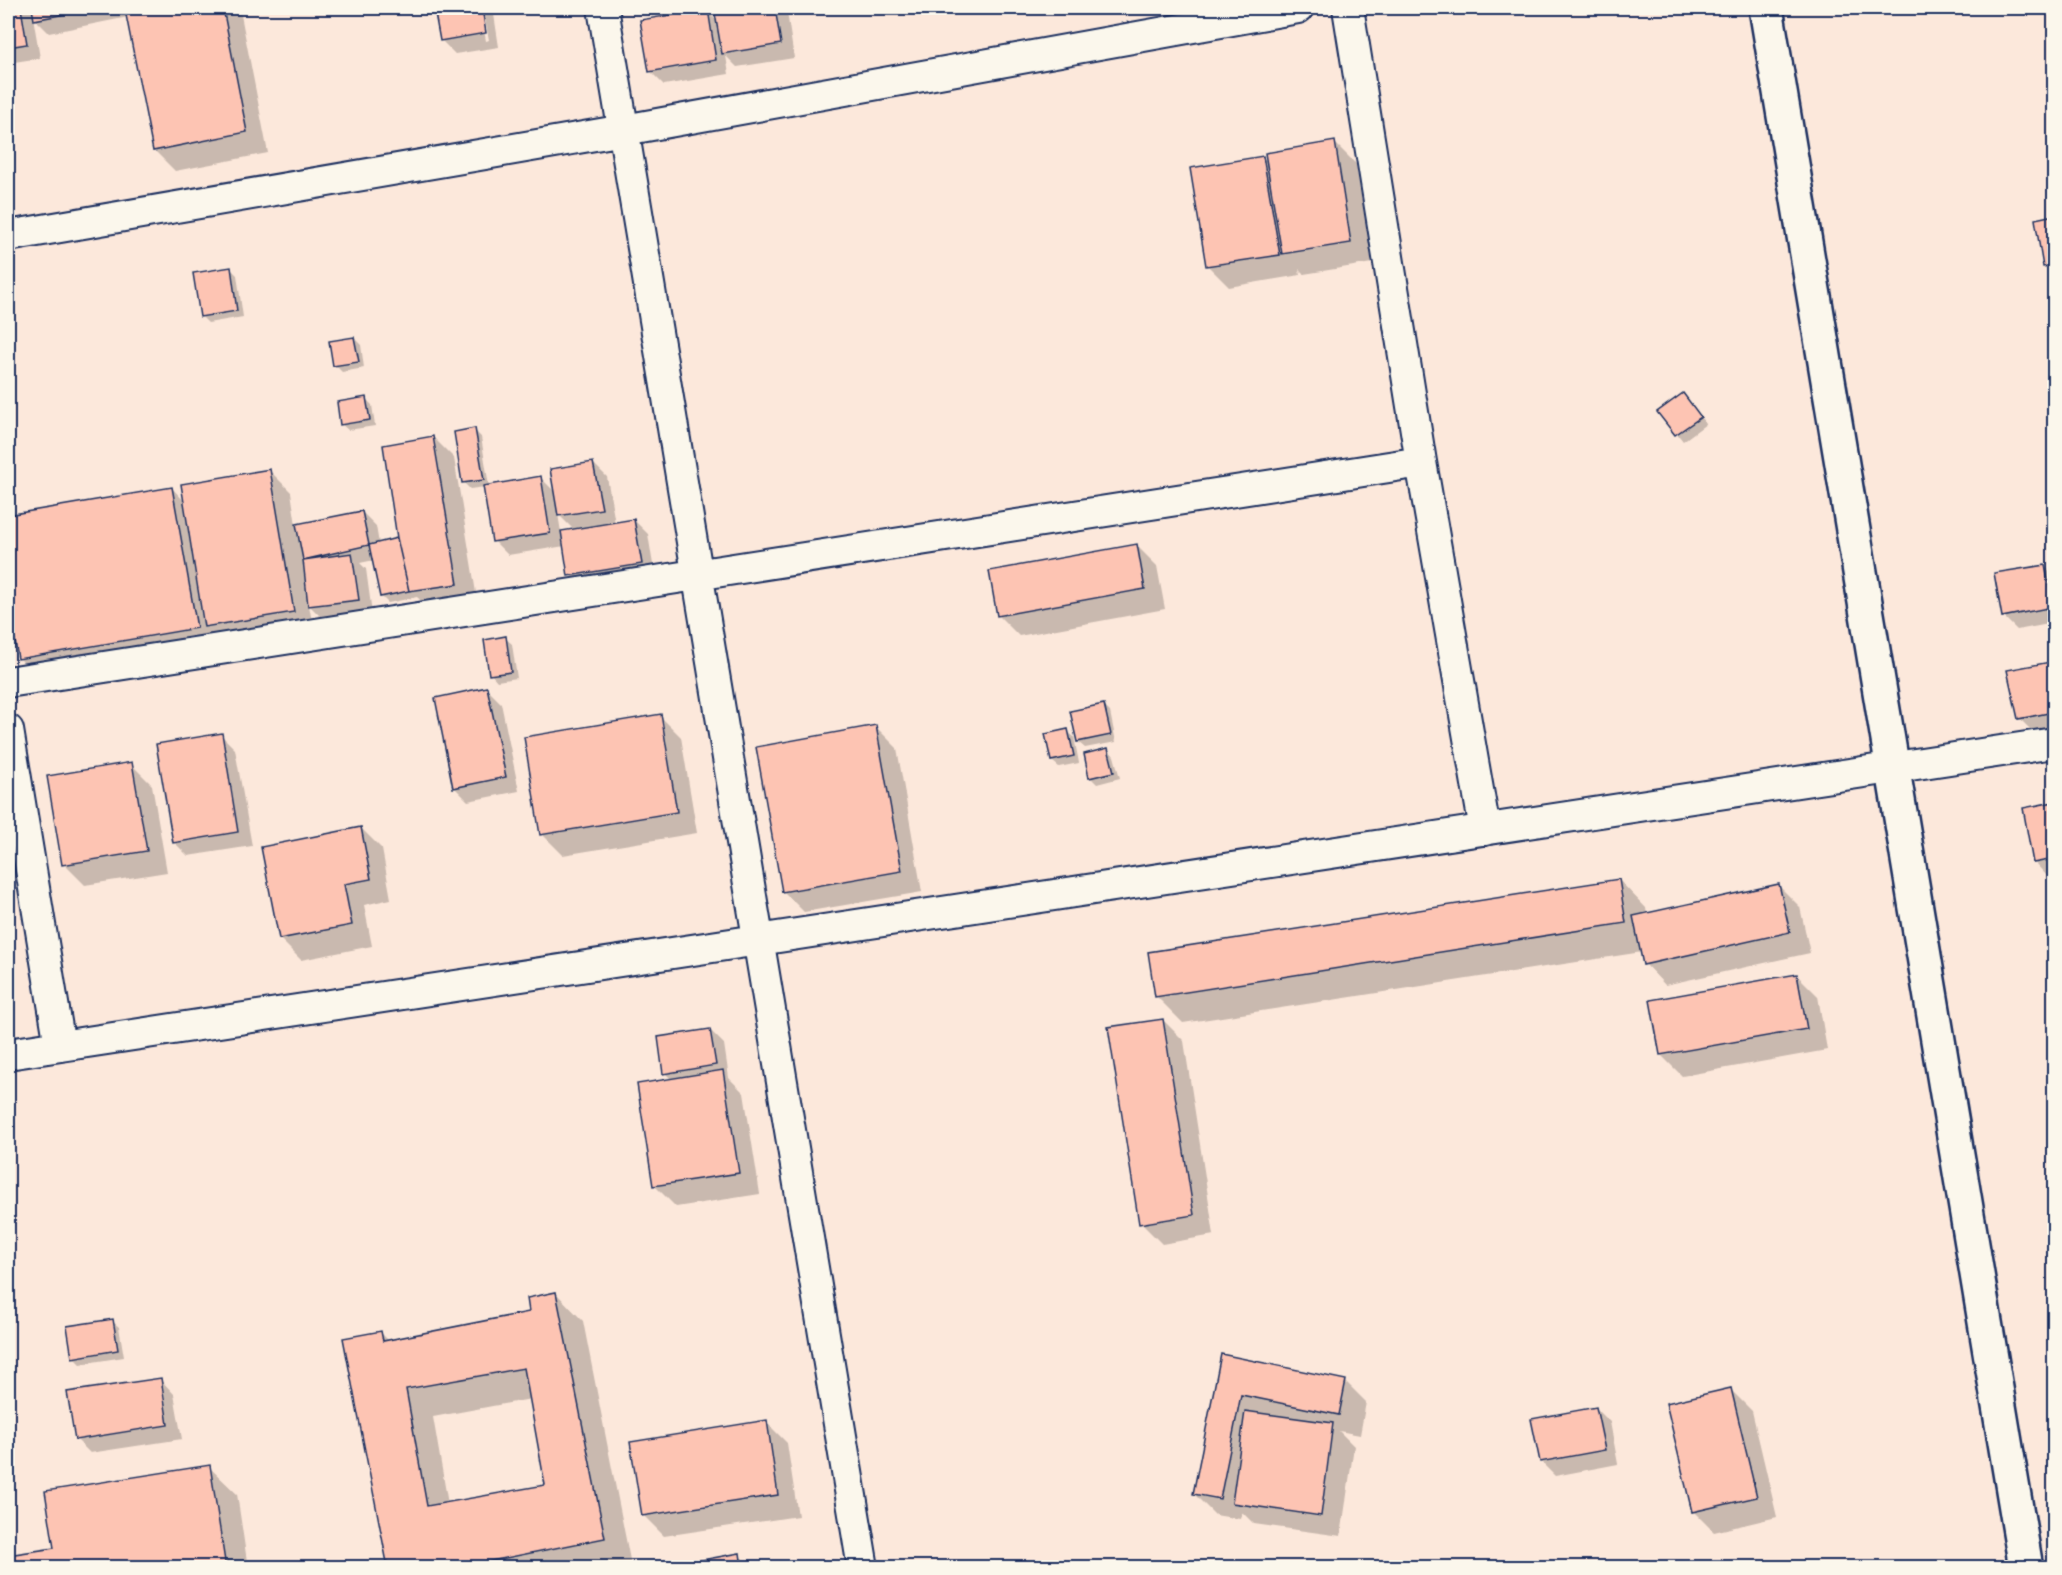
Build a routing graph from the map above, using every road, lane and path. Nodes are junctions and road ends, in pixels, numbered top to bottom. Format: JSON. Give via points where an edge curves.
{"nodes":[{"id":1,"x":603,"y":8,"type":"edge"},
{"id":2,"x":1298,"y":8,"type":"edge"},
{"id":3,"x":1348,"y":8,"type":"edge"},
{"id":4,"x":1766,"y":8,"type":"edge"},
{"id":5,"x":624,"y":130,"type":"junction"},
{"id":6,"x":8,"y":236,"type":"edge"},
{"id":7,"x":1421,"y":462,"type":"junction"},
{"id":8,"x":698,"y":573,"type":"junction"},
{"id":9,"x":8,"y":682,"type":"edge"},
{"id":10,"x":8,"y":730,"type":"edge"},
{"id":11,"x":2055,"y":743,"type":"edge"},
{"id":12,"x":1893,"y":768,"type":"junction"},
{"id":13,"x":1485,"y":830,"type":"junction"},
{"id":14,"x":759,"y":940,"type":"junction"},
{"id":15,"x":60,"y":1046,"type":"junction"},
{"id":16,"x":8,"y":1054,"type":"edge"},
{"id":17,"x":862,"y":1568,"type":"edge"},
{"id":18,"x":2026,"y":1568,"type":"edge"}],
"edges":[{"from":1,"to":5,"type":"street"},
{"from":2,"to":5,"type":"street"},
{"from":3,"to":7,"type":"street"},
{"from":4,"to":12,"type":"street"},
{"from":5,"to":6,"type":"street"},
{"from":5,"to":8,"type":"street"},
{"from":7,"to":8,"type":"street"},
{"from":7,"to":13,"type":"street"},
{"from":8,"to":9,"type":"street"},
{"from":8,"to":14,"type":"street"},
{"from":10,"to":15,"type":"street"},
{"from":11,"to":12,"type":"street"},
{"from":12,"to":13,"type":"street"},
{"from":12,"to":18,"type":"street"},
{"from":13,"to":14,"type":"street"},
{"from":14,"to":15,"type":"street"},
{"from":14,"to":17,"type":"street"},
{"from":15,"to":16,"type":"street"}]}
